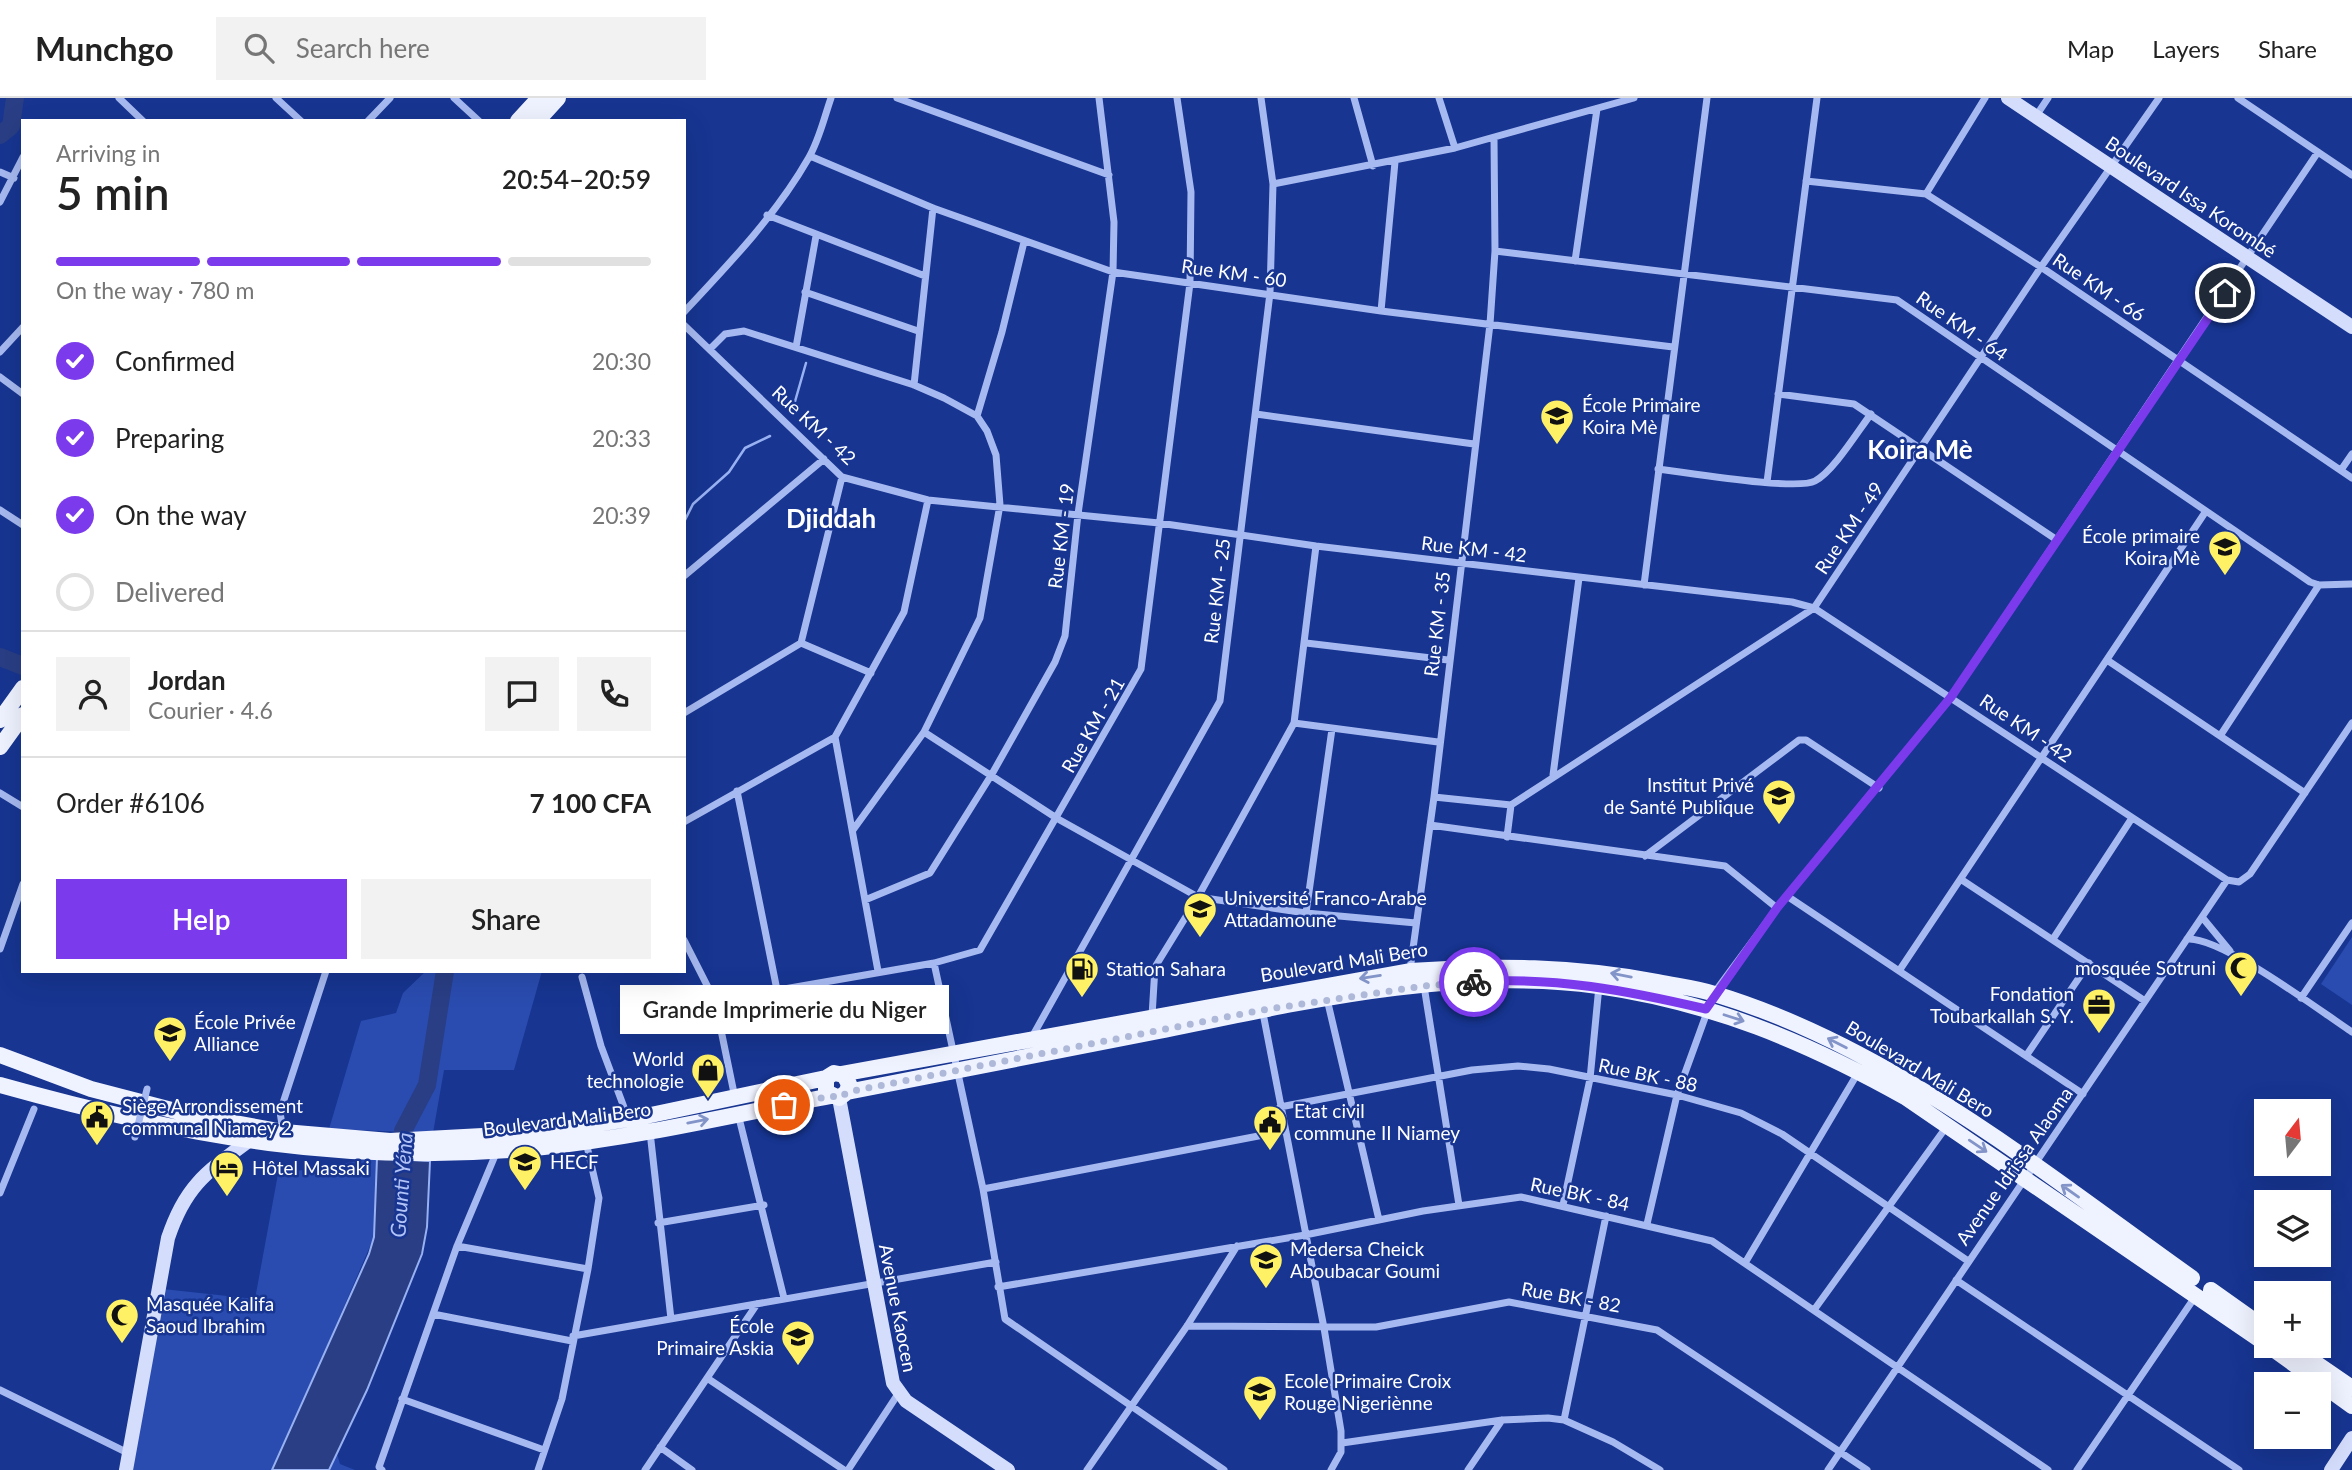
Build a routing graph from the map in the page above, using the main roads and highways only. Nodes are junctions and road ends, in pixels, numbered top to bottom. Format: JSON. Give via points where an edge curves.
{"nodes":[{"id":1,"x":539,"y":98,"type":"edge"},
{"id":2,"x":558,"y":98,"type":"edge"},
{"id":3,"x":520,"y":119,"type":"edge"},
{"id":4,"x":539,"y":119,"type":"edge"},
{"id":5,"x":21,"y":691,"type":"edge"},
{"id":6,"x":21,"y":718,"type":"edge"},
{"id":7,"x":0,"y":720,"type":"edge"},
{"id":8,"x":0,"y":747,"type":"edge"},
{"id":9,"x":1261,"y":1003,"type":"junction"},
{"id":10,"x":1108,"y":1034,"type":"junction"},
{"id":11,"x":1082,"y":1039,"type":"junction"},
{"id":12,"x":0,"y":1055,"type":"edge"},
{"id":13,"x":0,"y":1061,"type":"edge"},
{"id":14,"x":956,"y":1063,"type":"junction"},
{"id":15,"x":0,"y":1076,"type":"edge"},
{"id":16,"x":834,"y":1076,"type":"junction"},
{"id":17,"x":34,"y":1080,"type":"junction"},
{"id":18,"x":0,"y":1085,"type":"edge"},
{"id":19,"x":90,"y":1089,"type":"junction"},
{"id":20,"x":839,"y":1095,"type":"junction"},
{"id":21,"x":736,"y":1106,"type":"junction"},
{"id":22,"x":84,"y":1107,"type":"junction"},
{"id":23,"x":648,"y":1123,"type":"junction"},
{"id":24,"x":390,"y":1147,"type":"junction"},
{"id":25,"x":412,"y":1147,"type":"junction"},
{"id":26,"x":2030,"y":1172,"type":"junction"},
{"id":27,"x":2254,"y":1321,"type":"edge"},
{"id":28,"x":2254,"y":1335,"type":"edge"},
{"id":29,"x":2286,"y":1358,"type":"edge"},
{"id":30,"x":2308,"y":1358,"type":"edge"},
{"id":31,"x":2352,"y":1388,"type":"edge"},
{"id":32,"x":2352,"y":1406,"type":"edge"}],
"edges":[{"from":1,"to":3,"type":"main road"},
{"from":2,"to":4,"type":"main road"},
{"from":5,"to":7,"type":"main road"},
{"from":6,"to":8,"type":"main road"},
{"from":9,"to":10,"type":"main road","name":"Boulevard Mali Bero"},
{"from":9,"to":10,"type":"main road","name":"Boulevard Mali Bero","via":[[1152,1016]]},
{"from":9,"to":26,"type":"main road","name":"Boulevard Mali Bero","one_way":true,"via":[[1521,980],[1599,986],[1706,1009],[1796,1040],[1859,1071]]},
{"from":26,"to":9,"type":"main road","name":"Boulevard Mali Bero","one_way":true,"via":[[1863,1056],[1714,993],[1610,973],[1547,966],[1483,966],[1410,971]]},
{"from":10,"to":11,"type":"main road","name":"Boulevard Mali Bero"},
{"from":11,"to":14,"type":"main road","name":"Boulevard Mali Bero"},
{"from":11,"to":14,"type":"main road","name":"Boulevard Mali Bero","via":[[1030,1041]]},
{"from":12,"to":19,"type":"main road","name":"Boulevard Mali Bero"},
{"from":13,"to":17,"type":"main road"},
{"from":14,"to":16,"type":"main road","name":"Boulevard Mali Bero"},
{"from":14,"to":20,"type":"main road","name":"Boulevard Mali Bero"},
{"from":15,"to":17,"type":"main road"},
{"from":16,"to":20,"type":"main road","via":[[848,1081]]},
{"from":16,"to":21,"type":"main road","name":"Boulevard Mali Bero"},
{"from":17,"to":19,"type":"main road"},
{"from":17,"to":22,"type":"main road"},
{"from":18,"to":22,"type":"main road","name":"Boulevard Mali Bero"},
{"from":19,"to":24,"type":"main road","name":"Boulevard Mali Bero","via":[[191,1115]]},
{"from":20,"to":21,"type":"main road","name":"Boulevard Mali Bero"},
{"from":21,"to":23,"type":"main road","name":"Boulevard Mali Bero"},
{"from":22,"to":24,"type":"main road","name":"Boulevard Mali Bero","via":[[247,1142]]},
{"from":23,"to":25,"type":"main road","name":"Boulevard Mali Bero","via":[[628,1119]]},
{"from":23,"to":25,"type":"main road","name":"Boulevard Mali Bero","via":[[586,1142],[497,1150]]},
{"from":24,"to":25,"type":"main road","name":"Boulevard Mali Bero"},
{"from":27,"to":26,"type":"main road","name":"Boulevard Mali Bero","one_way":true},
{"from":26,"to":28,"type":"main road","name":"Boulevard Mali Bero"},
{"from":29,"to":32,"type":"main road","name":"Boulevard Mali Bero"},
{"from":30,"to":31,"type":"main road"}]}
